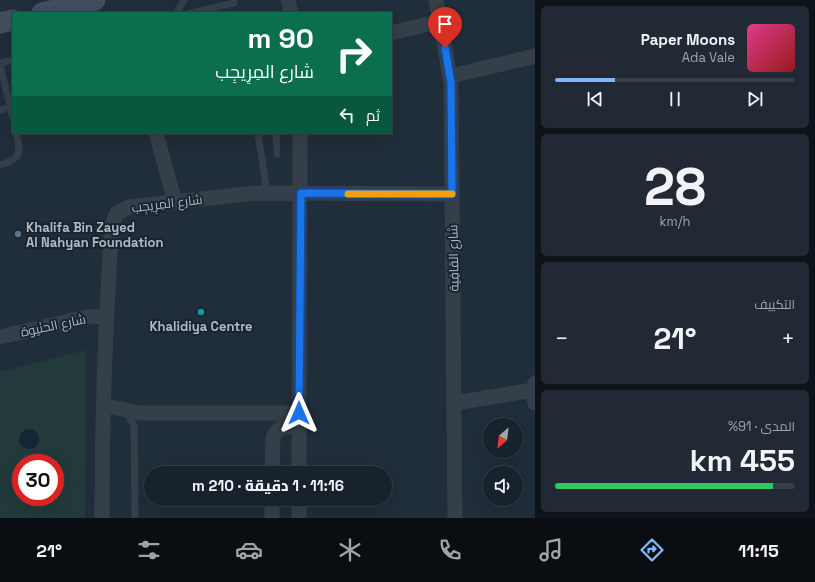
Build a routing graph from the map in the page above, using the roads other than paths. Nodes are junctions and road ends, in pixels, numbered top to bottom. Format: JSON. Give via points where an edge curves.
{"nodes":[{"id":1,"x":96,"y":0,"type":"edge"},
{"id":2,"x":184,"y":0,"type":"edge"},
{"id":3,"x":288,"y":0,"type":"edge"},
{"id":4,"x":436,"y":0,"type":"edge"},
{"id":5,"x":234,"y":3,"type":"dead end"},
{"id":6,"x":46,"y":12,"type":"edge"},
{"id":7,"x":177,"y":12,"type":"edge"},
{"id":8,"x":195,"y":12,"type":"edge"},
{"id":9,"x":290,"y":12,"type":"edge"},
{"id":10,"x":12,"y":20,"type":"edge"},
{"id":11,"x":441,"y":22,"type":"junction"},
{"id":12,"x":0,"y":23,"type":"edge"},
{"id":13,"x":392,"y":33,"type":"edge"},
{"id":14,"x":535,"y":56,"type":"edge"},
{"id":15,"x":12,"y":60,"type":"edge"},
{"id":16,"x":0,"y":64,"type":"edge"},
{"id":17,"x":451,"y":76,"type":"junction"},
{"id":18,"x":10,"y":107,"type":"junction"},
{"id":19,"x":0,"y":110,"type":"edge"},
{"id":20,"x":12,"y":115,"type":"edge"},
{"id":21,"x":16,"y":134,"type":"edge"},
{"id":22,"x":156,"y":134,"type":"edge"},
{"id":23,"x":258,"y":134,"type":"edge"},
{"id":24,"x":276,"y":134,"type":"edge"},
{"id":25,"x":300,"y":134,"type":"edge"},
{"id":26,"x":277,"y":154,"type":"dead end"},
{"id":27,"x":0,"y":165,"type":"edge"},
{"id":28,"x":266,"y":193,"type":"junction"},
{"id":29,"x":301,"y":193,"type":"junction"},
{"id":30,"x":452,"y":194,"type":"junction"},
{"id":31,"x":174,"y":202,"type":"junction"},
{"id":32,"x":107,"y":316,"type":"junction"},
{"id":33,"x":0,"y":337,"type":"edge"},
{"id":34,"x":534,"y":392,"type":"edge"},
{"id":35,"x":454,"y":403,"type":"junction"},
{"id":36,"x":102,"y":405,"type":"junction"},
{"id":37,"x":125,"y":411,"type":"junction"},
{"id":38,"x":299,"y":419,"type":"junction"},
{"id":39,"x":272,"y":466,"type":"edge"},
{"id":40,"x":299,"y":466,"type":"edge"},
{"id":41,"x":272,"y":506,"type":"edge"},
{"id":42,"x":299,"y":506,"type":"edge"},
{"id":43,"x":102,"y":518,"type":"edge"},
{"id":44,"x":135,"y":518,"type":"edge"},
{"id":45,"x":272,"y":518,"type":"edge"},
{"id":46,"x":299,"y":518,"type":"edge"},
{"id":47,"x":455,"y":518,"type":"edge"}],
"edges":[{"from":1,"to":6,"type":"main road"},
{"from":2,"to":7,"type":"lane"},
{"from":3,"to":9,"type":"street"},
{"from":4,"to":11,"type":"street","name":"شارع القافِية"},
{"from":5,"to":8,"type":"lane"},
{"from":10,"to":12,"type":"main road"},
{"from":11,"to":13,"type":"street"},
{"from":11,"to":17,"type":"street","name":"شارع القافِية"},
{"from":14,"to":17,"type":"street"},
{"from":15,"to":16,"type":"lane"},
{"from":16,"to":18,"type":"lane"},
{"from":17,"to":30,"type":"street","name":"شارع القافِية"},
{"from":18,"to":19,"type":"lane"},
{"from":18,"to":20,"type":"lane"},
{"from":21,"to":27,"type":"lane","via":[[20,147],[18,156],[12,162]]},
{"from":22,"to":31,"type":"street"},
{"from":23,"to":28,"type":"lane"},
{"from":24,"to":26,"type":"lane"},
{"from":25,"to":29,"type":"street"},
{"from":28,"to":29,"type":"street","name":"شارع المِرِيجِب"},
{"from":28,"to":31,"type":"street","name":"شارع المِرِيجِب"},
{"from":29,"to":30,"type":"street","name":"شارع المِرِيجِب"},
{"from":29,"to":38,"type":"street"},
{"from":30,"to":35,"type":"street","name":"شارع القافِية"},
{"from":31,"to":32,"type":"street","name":"شارع المِرِيجِب","via":[[129,207],[122,209],[114,218]]},
{"from":32,"to":33,"type":"street","name":"شارع الحنَيوة","via":[[87,317]]},
{"from":32,"to":36,"type":"street","name":"شارع المِرِيجِب"},
{"from":34,"to":35,"type":"street"},
{"from":35,"to":47,"type":"street","name":"شارع القافِية"},
{"from":36,"to":37,"type":"street"},
{"from":36,"to":43,"type":"street","name":"شارع المِرِيجِب"},
{"from":37,"to":38,"type":"street"},
{"from":37,"to":44,"type":"lane","via":[[134,426]]},
{"from":38,"to":39,"type":"street","via":[[276,432],[272,442]]},
{"from":38,"to":40,"type":"street"},
{"from":41,"to":45,"type":"street"},
{"from":42,"to":46,"type":"street"}]}
